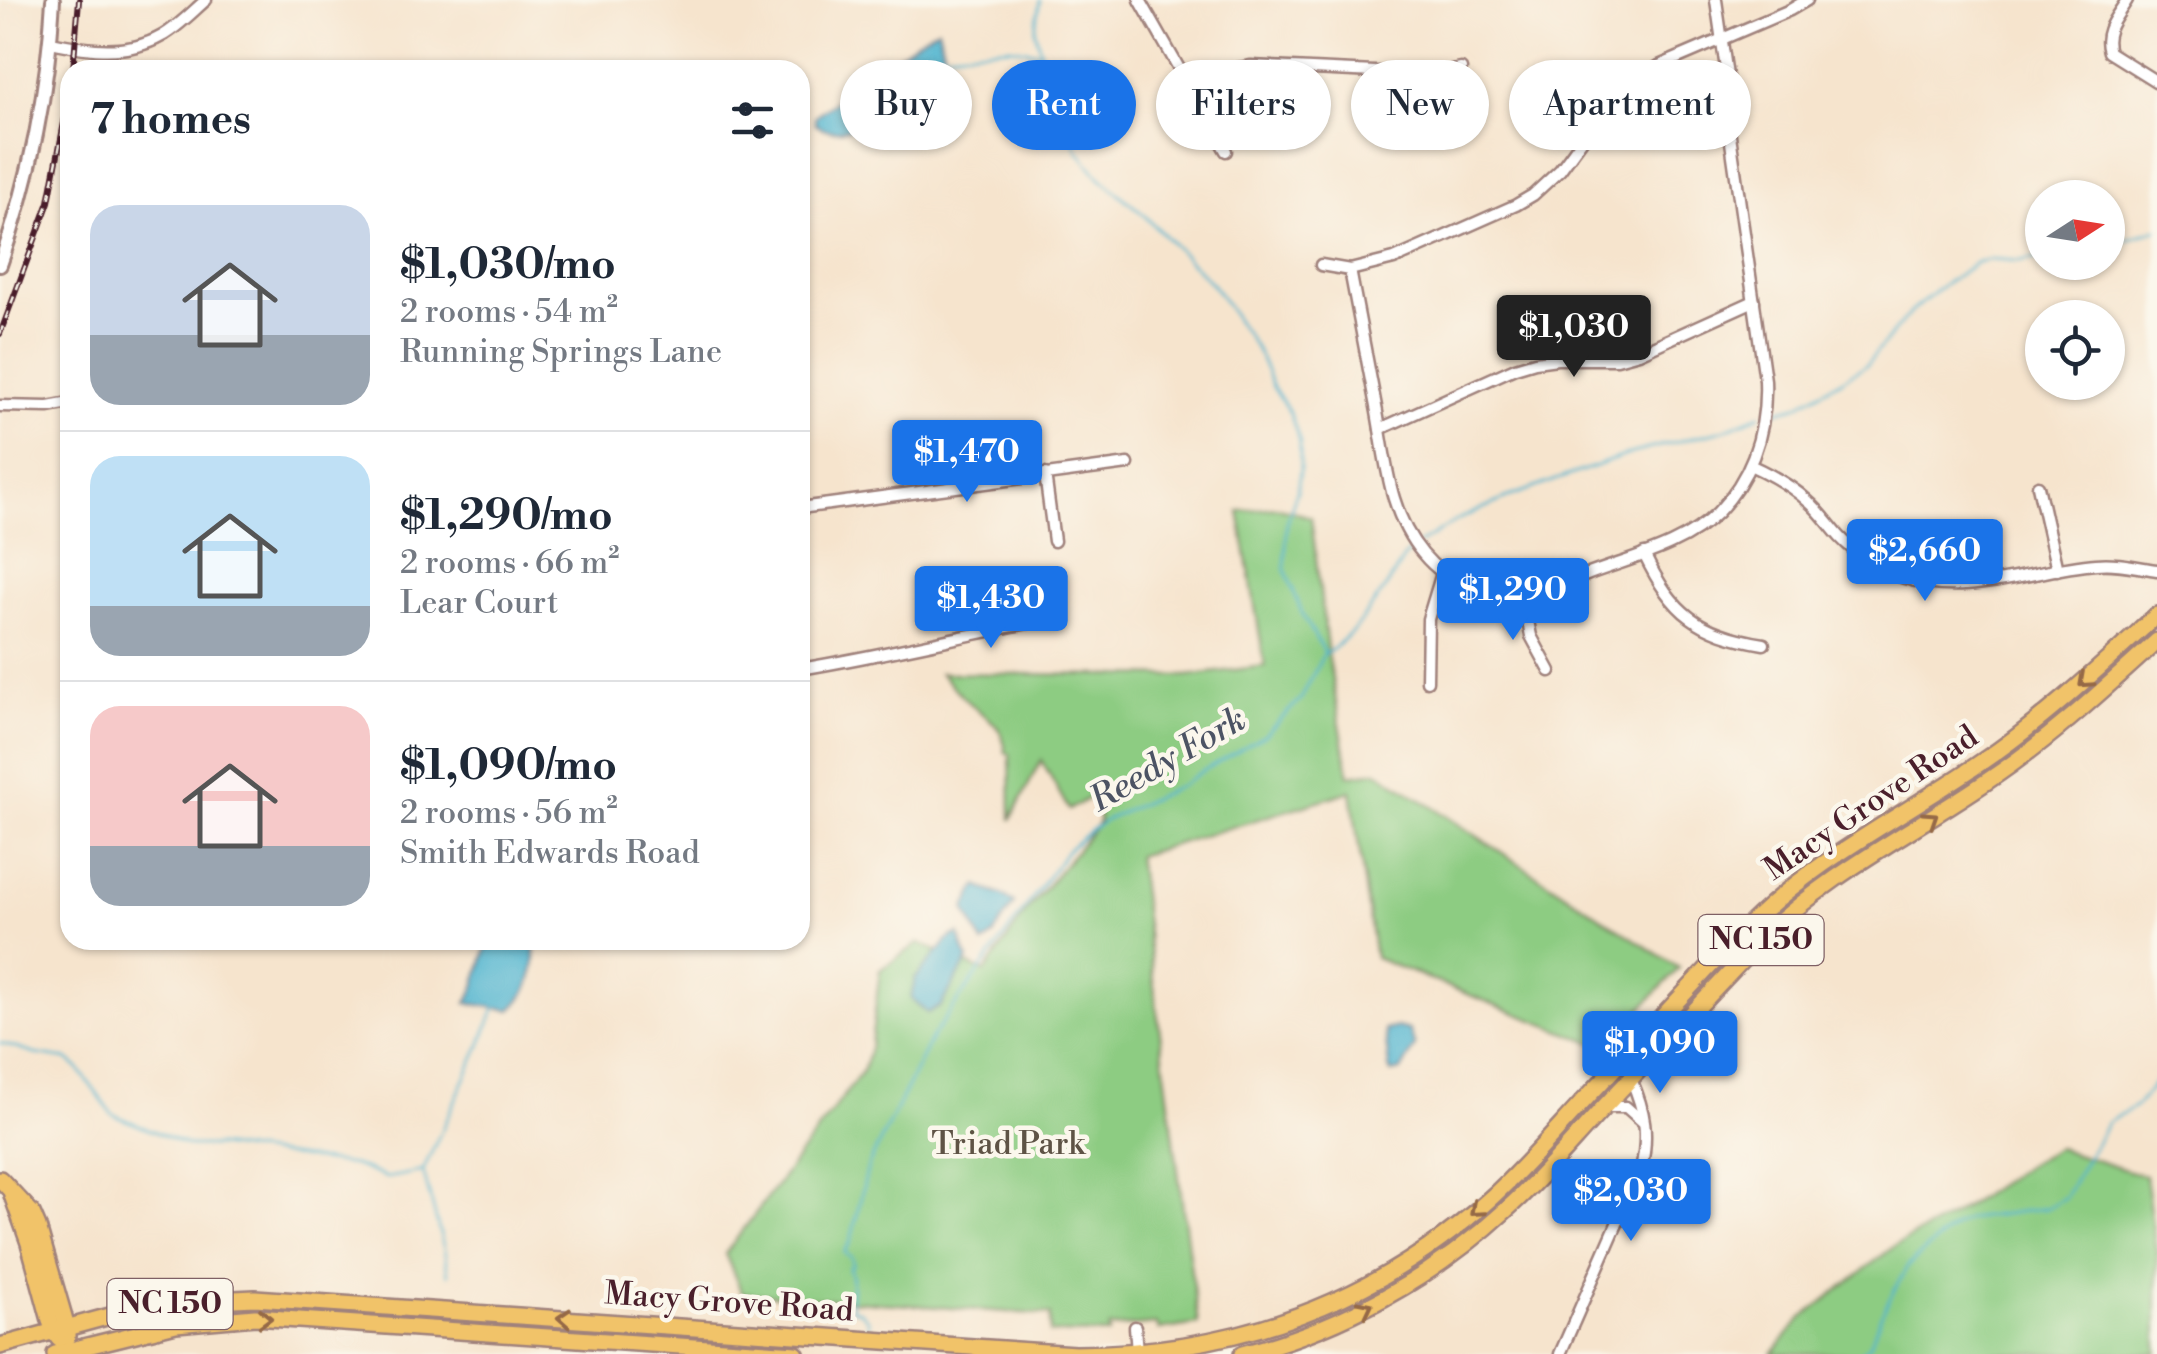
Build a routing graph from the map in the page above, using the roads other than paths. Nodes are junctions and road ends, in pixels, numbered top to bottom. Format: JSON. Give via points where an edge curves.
{"nodes":[{"id":1,"x":52,"y":0,"type":"edge"},
{"id":2,"x":206,"y":0,"type":"edge"},
{"id":3,"x":1140,"y":0,"type":"edge"},
{"id":4,"x":1716,"y":0,"type":"edge"},
{"id":5,"x":1807,"y":0,"type":"edge"},
{"id":6,"x":2128,"y":0,"type":"edge"},
{"id":7,"x":1722,"y":40,"type":"junction"},
{"id":8,"x":51,"y":42,"type":"junction"},
{"id":9,"x":1175,"y":60,"type":"edge"},
{"id":10,"x":2157,"y":82,"type":"edge"},
{"id":11,"x":0,"y":265,"type":"edge"},
{"id":12,"x":1321,"y":265,"type":"dead end"},
{"id":13,"x":1350,"y":270,"type":"junction"},
{"id":14,"x":1754,"y":301,"type":"junction"},
{"id":15,"x":60,"y":405,"type":"edge"},
{"id":16,"x":0,"y":406,"type":"edge"},
{"id":17,"x":1380,"y":429,"type":"junction"},
{"id":18,"x":968,"y":438,"type":"dead end"},
{"id":19,"x":1128,"y":464,"type":"dead end"},
{"id":20,"x":1750,"y":465,"type":"junction"},
{"id":21,"x":1045,"y":474,"type":"junction"},
{"id":22,"x":972,"y":484,"type":"junction"},
{"id":23,"x":2038,"y":486,"type":"dead end"},
{"id":24,"x":810,"y":507,"type":"edge"},
{"id":25,"x":1054,"y":541,"type":"dead end"},
{"id":26,"x":1644,"y":554,"type":"junction"},
{"id":27,"x":2057,"y":570,"type":"junction"},
{"id":28,"x":2155,"y":571,"type":"edge"},
{"id":29,"x":1442,"y":572,"type":"junction"},
{"id":30,"x":1523,"y":596,"type":"junction"},
{"id":31,"x":2157,"y":615,"type":"edge"},
{"id":32,"x":1034,"y":622,"type":"dead end"},
{"id":33,"x":2157,"y":629,"type":"edge"},
{"id":34,"x":2157,"y":642,"type":"edge"},
{"id":35,"x":1764,"y":644,"type":"dead end"},
{"id":36,"x":810,"y":667,"type":"edge"},
{"id":37,"x":1550,"y":672,"type":"dead end"},
{"id":38,"x":1427,"y":681,"type":"dead end"},
{"id":39,"x":2100,"y":694,"type":"junction"},
{"id":40,"x":1934,"y":793,"type":"junction"},
{"id":41,"x":1843,"y":875,"type":"junction"},
{"id":42,"x":1606,"y":1076,"type":"junction"},
{"id":43,"x":1631,"y":1079,"type":"junction"},
{"id":44,"x":1604,"y":1107,"type":"junction"},
{"id":45,"x":1644,"y":1123,"type":"junction"},
{"id":46,"x":6,"y":1185,"type":"edge"},
{"id":47,"x":1526,"y":1190,"type":"junction"},
{"id":48,"x":422,"y":1308,"type":"junction"},
{"id":49,"x":328,"y":1321,"type":"junction"},
{"id":50,"x":1134,"y":1327,"type":"dead end"},
{"id":51,"x":1268,"y":1327,"type":"junction"},
{"id":52,"x":60,"y":1329,"type":"junction"},
{"id":53,"x":0,"y":1346,"type":"edge"},
{"id":54,"x":61,"y":1352,"type":"edge"},
{"id":55,"x":1136,"y":1353,"type":"edge"},
{"id":56,"x":796,"y":1354,"type":"edge"},
{"id":57,"x":1192,"y":1354,"type":"edge"},
{"id":58,"x":1242,"y":1354,"type":"edge"},
{"id":59,"x":1560,"y":1354,"type":"edge"}],
"edges":[{"from":1,"to":8,"type":"street"},
{"from":2,"to":8,"type":"street","via":[[162,37],[126,49]]},
{"from":3,"to":9,"type":"street"},
{"from":4,"to":7,"type":"street"},
{"from":5,"to":7,"type":"street"},
{"from":6,"to":10,"type":"street","via":[[2107,32],[2107,44]]},
{"from":7,"to":13,"type":"street","via":[[1630,84],[1560,170],[1525,200],[1424,248]]},
{"from":7,"to":14,"type":"street"},
{"from":8,"to":11,"type":"street","via":[[31,162]]},
{"from":12,"to":13,"type":"street"},
{"from":13,"to":17,"type":"street"},
{"from":14,"to":17,"type":"street","via":[[1639,353],[1515,368]]},
{"from":14,"to":20,"type":"street","via":[[1766,401]]},
{"from":15,"to":16,"type":"street"},
{"from":17,"to":29,"type":"street","via":[[1400,518]]},
{"from":18,"to":22,"type":"street"},
{"from":19,"to":21,"type":"street"},
{"from":20,"to":26,"type":"street","via":[[1716,514]]},
{"from":20,"to":27,"type":"street","via":[[1797,491],[1864,558],[1903,578],[1953,586]]},
{"from":21,"to":22,"type":"street"},
{"from":21,"to":25,"type":"street"},
{"from":22,"to":24,"type":"street"},
{"from":23,"to":27,"type":"street"},
{"from":26,"to":30,"type":"street"},
{"from":26,"to":35,"type":"street","via":[[1683,612],[1707,629]]},
{"from":27,"to":28,"type":"street","via":[[2100,563]]},
{"from":29,"to":30,"type":"street","via":[[1482,592]]},
{"from":29,"to":38,"type":"street","via":[[1428,618]]},
{"from":30,"to":37,"type":"street"},
{"from":31,"to":40,"type":"main road","name":"Macy Grove Road","number":"NC 150","one_way":true,"via":[[2053,708]]},
{"from":32,"to":36,"type":"street"},
{"from":33,"to":39,"type":"main road"},
{"from":34,"to":39,"type":"main road","name":"Macy Grove Road","number":"NC 150"},
{"from":41,"to":39,"type":"main road","name":"Macy Grove Road","number":"NC 150","one_way":true,"via":[[2009,767]]},
{"from":40,"to":41,"type":"main road","via":[[1844,863]]},
{"from":40,"to":42,"type":"main road","name":"Macy Grove Road","number":"NC 150","via":[[1776,898]]},
{"from":41,"to":43,"type":"main road","name":"Macy Grove Road","number":"NC 150","via":[[1776,925]]},
{"from":42,"to":47,"type":"main road","via":[[1607,1090]]},
{"from":42,"to":51,"type":"main road","name":"Macy Grove Road","number":"NC 150","one_way":true,"via":[[1513,1177],[1438,1241],[1356,1291]]},
{"from":43,"to":44,"type":"main road","name":"Macy Grove Road","number":"NC 150"},
{"from":43,"to":45,"type":"street"},
{"from":44,"to":45,"type":"street","via":[[1626,1107]]},
{"from":44,"to":47,"type":"main road","name":"Macy Grove Road","number":"NC 150"},
{"from":45,"to":59,"type":"street","via":[[1637,1181]]},
{"from":46,"to":52,"type":"main road"},
{"from":58,"to":47,"type":"main road","name":"Macy Grove Road","number":"NC 150","one_way":true,"via":[[1321,1329],[1387,1297],[1471,1241]]},
{"from":48,"to":49,"type":"main road","via":[[336,1312]]},
{"from":48,"to":52,"type":"main road","name":"Macy Grove Road","number":"NC 150","via":[[234,1298],[132,1310]]},
{"from":55,"to":48,"type":"main road","name":"Macy Grove Road","number":"NC 150","one_way":true,"via":[[1055,1353]]},
{"from":54,"to":49,"type":"main road","name":"Macy Grove Road","number":"NC 150","one_way":true,"via":[[196,1321]]},
{"from":49,"to":56,"type":"main road","name":"Macy Grove Road","number":"NC 150"},
{"from":50,"to":55,"type":"street"},
{"from":51,"to":55,"type":"main road","name":"Macy Grove Road","number":"NC 150"},
{"from":51,"to":57,"type":"main road"},
{"from":52,"to":53,"type":"main road","name":"Macy Grove Road","number":"NC 150"},
{"from":52,"to":54,"type":"main road"}]}
